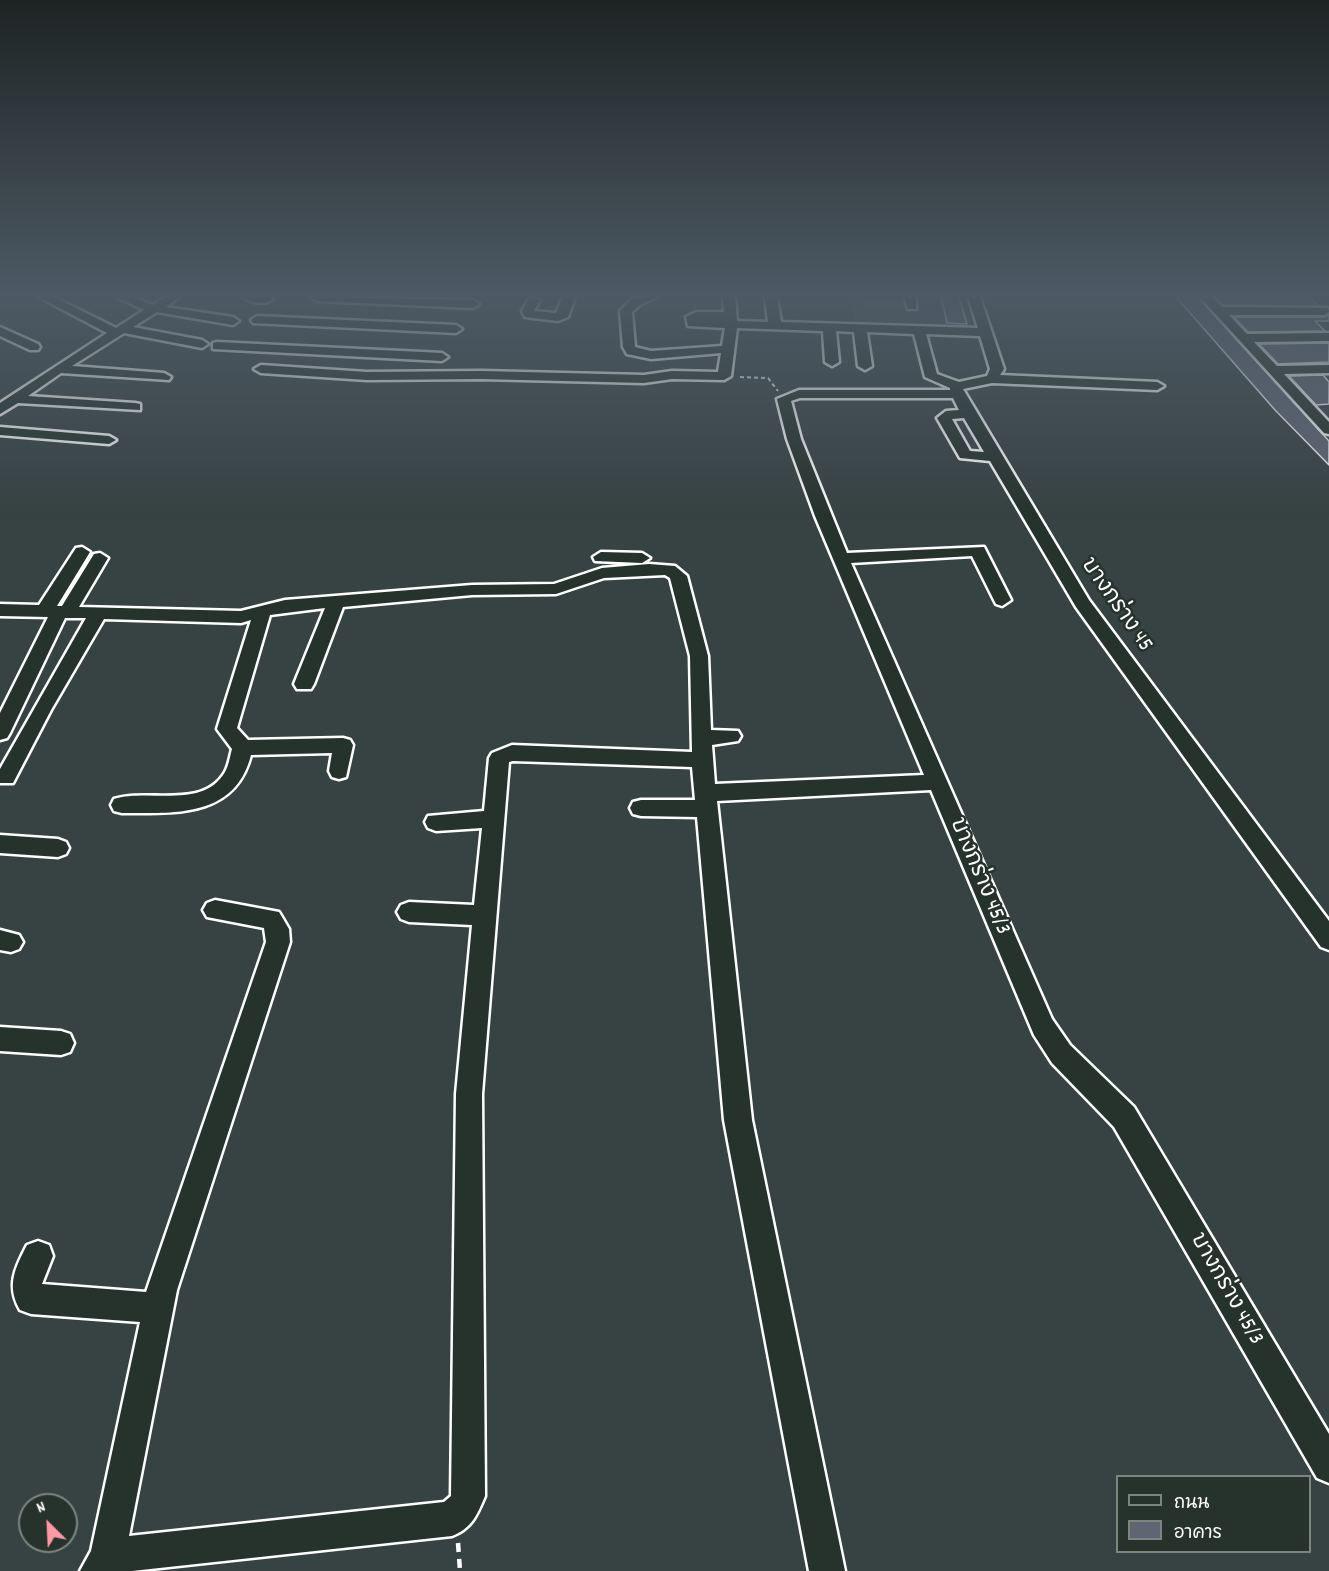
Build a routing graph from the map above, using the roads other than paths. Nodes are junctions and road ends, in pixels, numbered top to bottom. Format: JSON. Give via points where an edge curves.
{"nodes":[{"id":1,"x":56,"y":370,"type":"edge"},
{"id":2,"x":75,"y":370,"type":"edge"},
{"id":3,"x":281,"y":370,"type":"edge"},
{"id":4,"x":724,"y":370,"type":"edge"},
{"id":5,"x":930,"y":370,"type":"edge"},
{"id":6,"x":996,"y":370,"type":"edge"},
{"id":7,"x":1274,"y":370,"type":"edge"},
{"id":8,"x":164,"y":377,"type":"dead end"},
{"id":9,"x":723,"y":377,"type":"junction"},
{"id":10,"x":992,"y":379,"type":"junction"},
{"id":11,"x":667,"y":381,"type":"dead end"},
{"id":12,"x":1157,"y":386,"type":"dead end"},
{"id":13,"x":958,"y":390,"type":"junction"},
{"id":14,"x":15,"y":399,"type":"junction"},
{"id":15,"x":135,"y":407,"type":"dead end"},
{"id":16,"x":0,"y":410,"type":"edge"},
{"id":17,"x":1329,"y":411,"type":"edge"},
{"id":18,"x":1313,"y":413,"type":"junction"},
{"id":19,"x":969,"y":414,"type":"junction"},
{"id":20,"x":1329,"y":430,"type":"edge"},
{"id":21,"x":0,"y":431,"type":"edge"},
{"id":22,"x":109,"y":440,"type":"dead end"},
{"id":23,"x":994,"y":457,"type":"junction"},
{"id":24,"x":82,"y":552,"type":"dead end"},
{"id":25,"x":601,"y":557,"type":"dead end"},
{"id":26,"x":100,"y":558,"type":"dead end"},
{"id":27,"x":841,"y":558,"type":"junction"},
{"id":28,"x":649,"y":569,"type":"junction"},
{"id":29,"x":1002,"y":600,"type":"dead end"},
{"id":30,"x":336,"y":602,"type":"junction"},
{"id":31,"x":0,"y":610,"type":"edge"},
{"id":32,"x":57,"y":612,"type":"junction"},
{"id":33,"x":98,"y":613,"type":"junction"},
{"id":34,"x":261,"y":614,"type":"junction"},
{"id":35,"x":304,"y":684,"type":"dead end"},
{"id":36,"x":0,"y":733,"type":"edge"},
{"id":37,"x":731,"y":736,"type":"dead end"},
{"id":38,"x":243,"y":748,"type":"junction"},
{"id":39,"x":701,"y":749,"type":"junction"},
{"id":40,"x":339,"y":771,"type":"dead end"},
{"id":41,"x":6,"y":777,"type":"dead end"},
{"id":42,"x":938,"y":782,"type":"junction"},
{"id":43,"x":706,"y":801,"type":"junction"},
{"id":44,"x":122,"y":805,"type":"dead end"},
{"id":45,"x":641,"y":808,"type":"dead end"},
{"id":46,"x":494,"y":819,"type":"junction"},
{"id":47,"x":436,"y":822,"type":"dead end"},
{"id":48,"x":0,"y":844,"type":"edge"},
{"id":49,"x":58,"y":848,"type":"dead end"},
{"id":50,"x":215,"y":910,"type":"dead end"},
{"id":51,"x":409,"y":912,"type":"dead end"},
{"id":52,"x":485,"y":915,"type":"junction"},
{"id":53,"x":1329,"y":940,"type":"edge"},
{"id":54,"x":2,"y":1042,"type":"edge"},
{"id":55,"x":61,"y":1043,"type":"dead end"},
{"id":56,"x":38,"y":1256,"type":"dead end"},
{"id":57,"x":158,"y":1308,"type":"junction"},
{"id":58,"x":1329,"y":1467,"type":"edge"},
{"id":59,"x":103,"y":1564,"type":"edge"},
{"id":60,"x":827,"y":1571,"type":"edge"}],
"edges":[{"from":1,"to":14,"type":"street"},
{"from":2,"to":8,"type":"street"},
{"from":3,"to":9,"type":"street","via":[[367,376]]},
{"from":4,"to":9,"type":"street"},
{"from":5,"to":13,"type":"street","via":[[932,377]]},
{"from":6,"to":10,"type":"street"},
{"from":7,"to":18,"type":"street"},
{"from":9,"to":11,"type":"street"},
{"from":10,"to":12,"type":"street"},
{"from":10,"to":13,"type":"street"},
{"from":13,"to":19,"type":"street","name":"บางกร่าง 45"},
{"from":13,"to":27,"type":"street","name":"บางกร่าง 45/3","via":[[799,394],[784,399],[794,439]]},
{"from":14,"to":15,"type":"street"},
{"from":14,"to":16,"type":"street"},
{"from":17,"to":18,"type":"street"},
{"from":18,"to":20,"type":"street"},
{"from":19,"to":23,"type":"street","name":"บางกร่าง 45"},
{"from":19,"to":23,"type":"street","via":[[944,418],[965,455]]},
{"from":21,"to":22,"type":"street"},
{"from":23,"to":53,"type":"street","name":"บางกร่าง 45","via":[[1082,603]]},
{"from":24,"to":32,"type":"street"},
{"from":25,"to":28,"type":"street","via":[[641,557]]},
{"from":26,"to":32,"type":"street"},
{"from":27,"to":29,"type":"street","via":[[978,551]]},
{"from":27,"to":42,"type":"street","name":"บางกร่าง 45/3"},
{"from":28,"to":30,"type":"street","via":[[602,573],[556,589],[472,590]]},
{"from":28,"to":39,"type":"street","via":[[669,570],[678,576],[699,656]]},
{"from":30,"to":34,"type":"street","via":[[285,606]]},
{"from":30,"to":35,"type":"street"},
{"from":31,"to":32,"type":"street"},
{"from":32,"to":33,"type":"street"},
{"from":32,"to":36,"type":"street"},
{"from":33,"to":34,"type":"street","via":[[242,617]]},
{"from":33,"to":41,"type":"street"},
{"from":34,"to":38,"type":"street","via":[[227,729]]},
{"from":37,"to":39,"type":"street"},
{"from":38,"to":40,"type":"street","via":[[343,745]]},
{"from":38,"to":44,"type":"street","via":[[234,778],[210,795],[196,801]]},
{"from":39,"to":43,"type":"street"},
{"from":39,"to":46,"type":"street","via":[[505,754],[499,758]]},
{"from":42,"to":43,"type":"street"},
{"from":42,"to":58,"type":"street","name":"บางกร่าง 45/3","via":[[1043,1028],[1061,1054],[1124,1117]]},
{"from":43,"to":45,"type":"street"},
{"from":43,"to":60,"type":"street","via":[[738,1120]]},
{"from":46,"to":47,"type":"street"},
{"from":46,"to":52,"type":"street"},
{"from":48,"to":49,"type":"street"},
{"from":50,"to":57,"type":"street","via":[[271,919],[278,942]]},
{"from":51,"to":52,"type":"street"},
{"from":52,"to":59,"type":"street","via":[[469,1094],[468,1496],[463,1508],[452,1519],[125,1554]]},
{"from":54,"to":55,"type":"street"},
{"from":56,"to":57,"type":"street","via":[[26,1283],[31,1299]]},
{"from":57,"to":59,"type":"street"}]}
